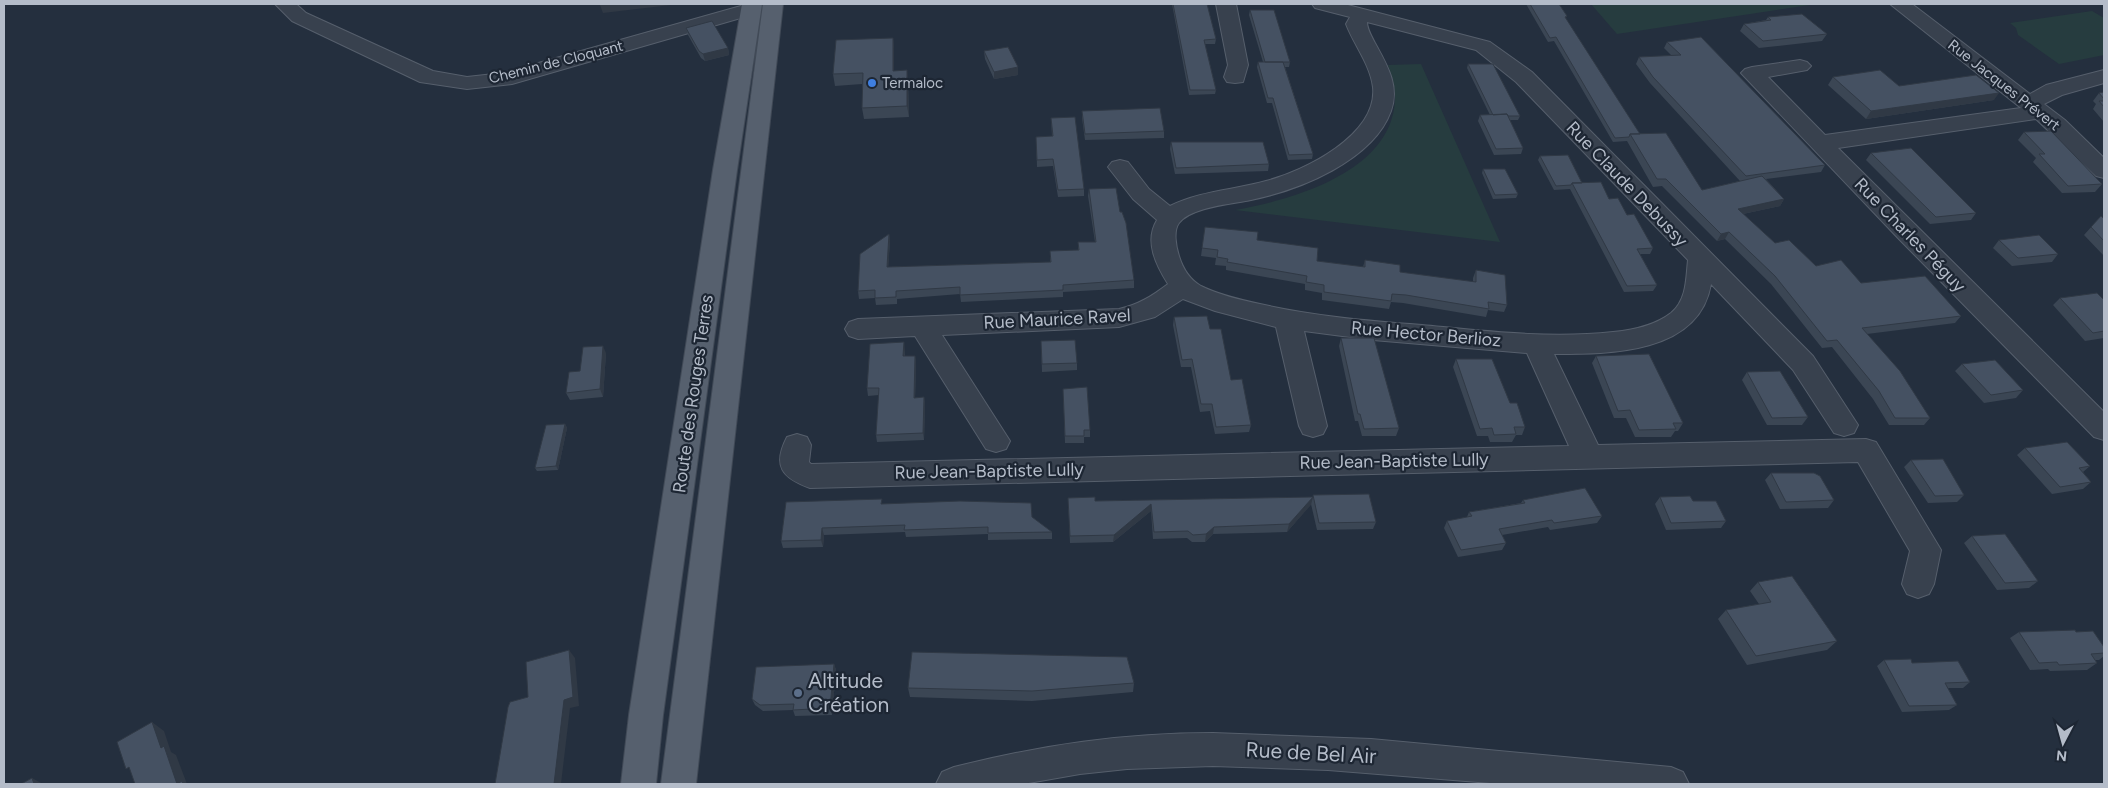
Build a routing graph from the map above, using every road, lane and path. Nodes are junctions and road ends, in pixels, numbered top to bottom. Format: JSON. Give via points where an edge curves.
{"nodes":[{"id":1,"x":286,"y":4,"type":"edge"},
{"id":2,"x":1226,"y":4,"type":"edge"},
{"id":3,"x":1322,"y":4,"type":"edge"},
{"id":4,"x":1900,"y":4,"type":"edge"},
{"id":5,"x":758,"y":6,"type":"edge"},
{"id":6,"x":1362,"y":14,"type":"junction"},
{"id":7,"x":1800,"y":66,"type":"dead end"},
{"id":8,"x":2104,"y":76,"type":"edge"},
{"id":9,"x":1235,"y":77,"type":"dead end"},
{"id":10,"x":2035,"y":107,"type":"junction"},
{"id":11,"x":1820,"y":143,"type":"junction"},
{"id":12,"x":1120,"y":167,"type":"dead end"},
{"id":13,"x":2104,"y":171,"type":"edge"},
{"id":14,"x":1170,"y":218,"type":"junction"},
{"id":15,"x":1700,"y":260,"type":"junction"},
{"id":16,"x":1182,"y":286,"type":"junction"},
{"id":17,"x":1288,"y":320,"type":"junction"},
{"id":18,"x":922,"y":326,"type":"junction"},
{"id":19,"x":858,"y":329,"type":"dead end"},
{"id":20,"x":1540,"y":343,"type":"junction"},
{"id":21,"x":1844,"y":425,"type":"dead end"},
{"id":22,"x":1313,"y":426,"type":"dead end"},
{"id":23,"x":2104,"y":429,"type":"edge"},
{"id":24,"x":996,"y":441,"type":"dead end"},
{"id":25,"x":797,"y":446,"type":"dead end"},
{"id":26,"x":1589,"y":457,"type":"junction"},
{"id":27,"x":1918,"y":584,"type":"dead end"},
{"id":28,"x":638,"y":784,"type":"edge"},
{"id":29,"x":678,"y":784,"type":"edge"},
{"id":30,"x":954,"y":784,"type":"edge"},
{"id":31,"x":1671,"y":784,"type":"edge"}],
"edges":[{"from":1,"to":5,"type":"street","name":"Chemin de Cloquant","via":[[299,18],[428,77],[467,83],[504,79]]},
{"from":2,"to":9,"type":"street","via":[[1238,65]]},
{"from":3,"to":6,"type":"street","name":"Rue Claude Debussy"},
{"from":4,"to":10,"type":"street","name":"Rue Jacques Prévert"},
{"from":5,"to":28,"type":"main road","name":"Route des Rouges Terres","via":[[712,258]]},
{"from":5,"to":29,"type":"main road","name":"Route des Rouges Terres"},
{"from":6,"to":14,"type":"street","via":[[1356,24],[1384,89],[1383,105],[1360,139],[1340,157],[1283,184],[1183,209]]},
{"from":6,"to":15,"type":"street","name":"Rue Claude Debussy","via":[[1490,50],[1524,77]]},
{"from":7,"to":11,"type":"street","name":"Rue Charles Péguy","via":[[1752,73]]},
{"from":8,"to":10,"type":"street","via":[[2054,90]]},
{"from":10,"to":11,"type":"street"},
{"from":10,"to":13,"type":"street","name":"Rue Jacques Prévert"},
{"from":11,"to":23,"type":"street","name":"Rue Charles Péguy"},
{"from":12,"to":14,"type":"street","via":[[1141,194]]},
{"from":14,"to":16,"type":"street","via":[[1163,242],[1167,259]]},
{"from":15,"to":20,"type":"street","name":"Rue Hector Berlioz","via":[[1697,294],[1691,308],[1680,320],[1663,330],[1609,342]]},
{"from":15,"to":21,"type":"street","name":"Rue Claude Debussy","via":[[1803,363]]},
{"from":16,"to":17,"type":"street","name":"Rue Hector Berlioz","via":[[1210,300]]},
{"from":16,"to":18,"type":"street","name":"Rue Maurice Ravel","via":[[1157,306],[1137,315]]},
{"from":17,"to":20,"type":"street","name":"Rue Hector Berlioz","via":[[1346,328]]},
{"from":17,"to":22,"type":"street"},
{"from":18,"to":19,"type":"street","name":"Rue Maurice Ravel"},
{"from":18,"to":24,"type":"street"},
{"from":20,"to":26,"type":"street","via":[[1541,356]]},
{"from":25,"to":26,"type":"street","name":"Rue Jean-Baptiste Lully","via":[[794,466],[810,476]]},
{"from":26,"to":27,"type":"street","name":"Rue Jean-Baptiste Lully","via":[[1866,450],[1926,550]]},
{"from":30,"to":31,"type":"street","name":"Rue de Bel Air","via":[[1019,767],[1097,755],[1183,749],[1262,749],[1390,757]]}]}
